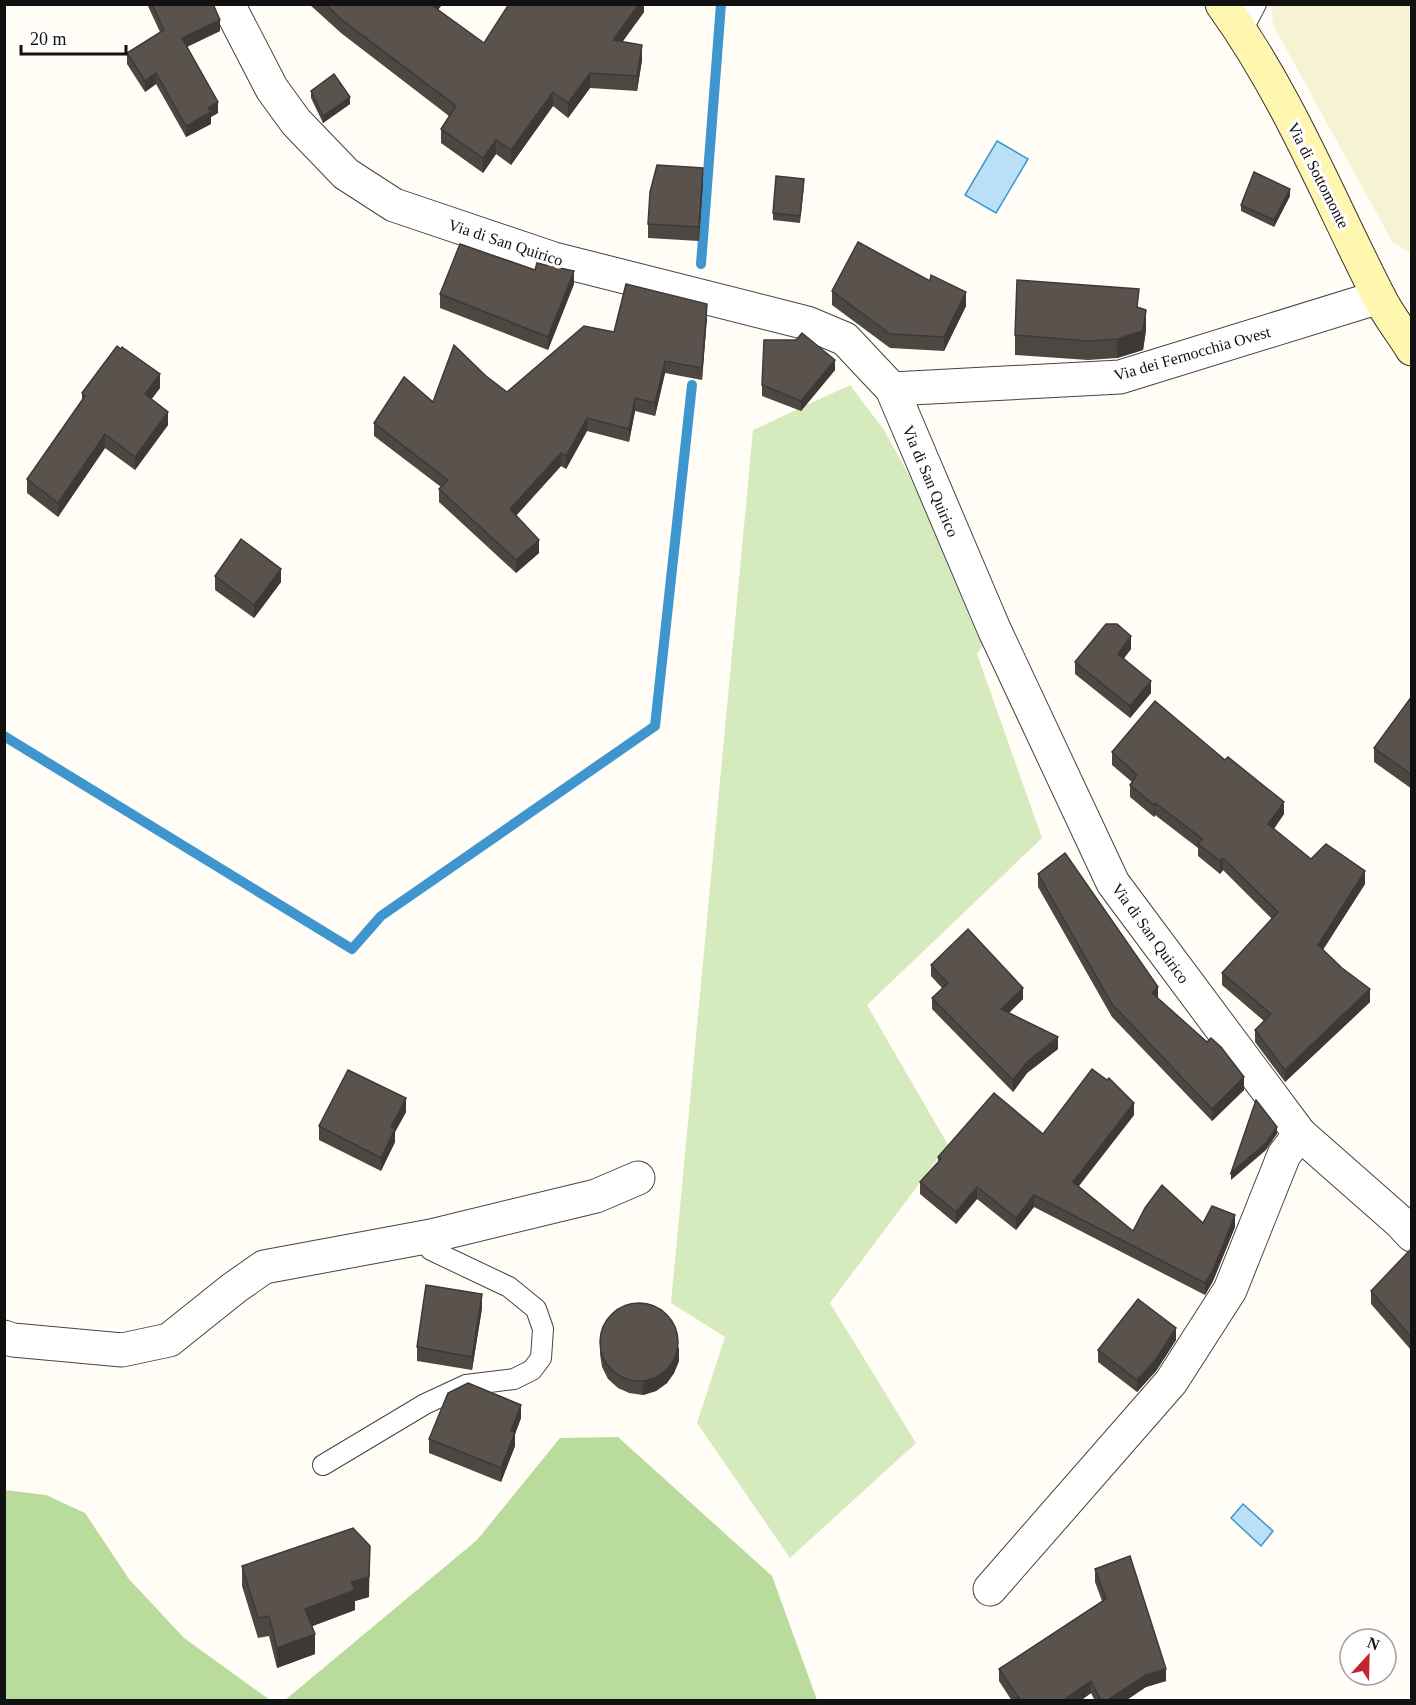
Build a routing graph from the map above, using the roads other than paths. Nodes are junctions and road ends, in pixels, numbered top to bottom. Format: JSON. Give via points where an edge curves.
{"nodes":[{"id":1,"x":228,"y":4,"type":"edge"},
{"id":2,"x":1222,"y":4,"type":"edge"},
{"id":3,"x":1249,"y":18,"type":"edge"},
{"id":4,"x":1394,"y":315,"type":"edge"},
{"id":5,"x":1412,"y":349,"type":"edge"},
{"id":6,"x":892,"y":389,"type":"junction"},
{"id":7,"x":1300,"y":1134,"type":"junction"},
{"id":8,"x":638,"y":1178,"type":"dead end"},
{"id":9,"x":1408,"y":1224,"type":"edge"},
{"id":10,"x":431,"y":1236,"type":"junction"},
{"id":11,"x":4,"y":1337,"type":"edge"},
{"id":12,"x":323,"y":1465,"type":"dead end"},
{"id":13,"x":990,"y":1589,"type":"dead end"}],
"edges":[{"from":1,"to":6,"type":"street","name":"Via di San Quirico","via":[[272,89],[296,122],[346,174],[394,205],[554,259],[807,323],[845,339]]},
{"from":2,"to":3,"type":"main road","name":"Via di Sottomonte"},
{"from":3,"to":4,"type":"main road","name":"Via di Sottomonte","via":[[1265,70]]},
{"from":4,"to":5,"type":"main road","name":"Via di Sottomonte"},
{"from":4,"to":6,"type":"street","name":"Via dei Fernocchia Ovest","via":[[1120,377]]},
{"from":6,"to":7,"type":"street","name":"Via di San Quirico","via":[[994,630],[1113,883]]},
{"from":7,"to":9,"type":"street","name":"Via di San Quirico"},
{"from":7,"to":13,"type":"street","via":[[1284,1155],[1230,1290],[1171,1382]]},
{"from":8,"to":10,"type":"street","via":[[596,1196]]},
{"from":10,"to":11,"type":"street","via":[[264,1267],[169,1340],[122,1350]]},
{"from":10,"to":12,"type":"lane","via":[[431,1250],[510,1287],[536,1309],[543,1329],[541,1358],[532,1370],[514,1379],[466,1385],[425,1404]]}]}
